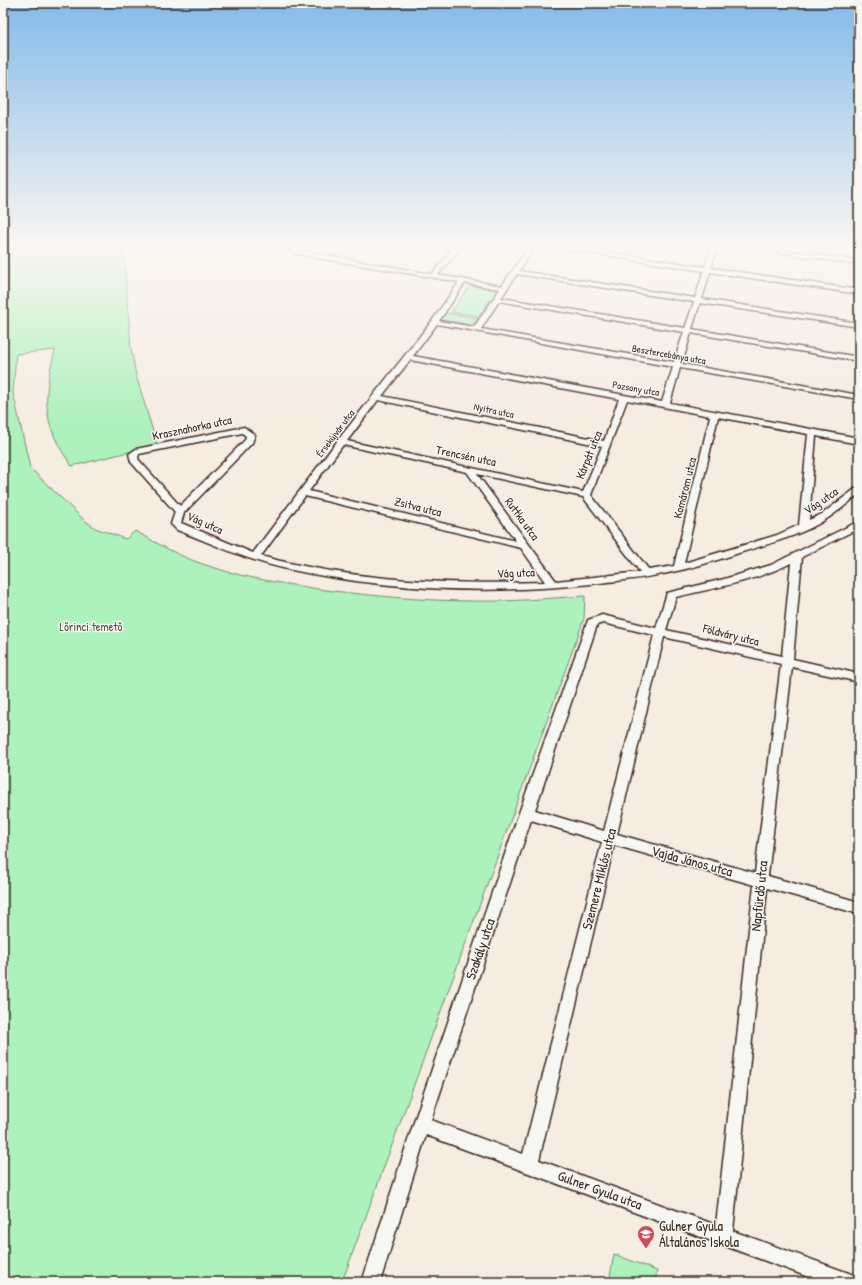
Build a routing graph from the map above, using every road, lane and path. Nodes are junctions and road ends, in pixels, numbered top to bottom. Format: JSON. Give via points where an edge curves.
{"nodes":[{"id":1,"x":447,"y":305,"type":"edge"},
{"id":2,"x":493,"y":305,"type":"edge"},
{"id":3,"x":533,"y":305,"type":"edge"},
{"id":4,"x":696,"y":305,"type":"edge"},
{"id":5,"x":730,"y":305,"type":"edge"},
{"id":6,"x":435,"y":322,"type":"junction"},
{"id":7,"x":859,"y":325,"type":"edge"},
{"id":8,"x":476,"y":330,"type":"junction"},
{"id":9,"x":688,"y":331,"type":"junction"},
{"id":10,"x":408,"y":357,"type":"junction"},
{"id":11,"x":859,"y":359,"type":"edge"},
{"id":12,"x":676,"y":365,"type":"junction"},
{"id":13,"x":377,"y":397,"type":"junction"},
{"id":14,"x":624,"y":397,"type":"junction"},
{"id":15,"x":859,"y":397,"type":"edge"},
{"id":16,"x":665,"y":405,"type":"junction"},
{"id":17,"x":715,"y":414,"type":"junction"},
{"id":18,"x":812,"y":433,"type":"junction"},
{"id":19,"x":859,"y":441,"type":"edge"},
{"id":20,"x":341,"y":442,"type":"junction"},
{"id":21,"x":607,"y":444,"type":"junction"},
{"id":22,"x":469,"y":469,"type":"junction"},
{"id":23,"x":859,"y":489,"type":"edge"},
{"id":24,"x":304,"y":493,"type":"junction"},
{"id":25,"x":586,"y":495,"type":"junction"},
{"id":26,"x":180,"y":512,"type":"junction"},
{"id":27,"x":859,"y":524,"type":"edge"},
{"id":28,"x":804,"y":527,"type":"junction"},
{"id":29,"x":525,"y":546,"type":"junction"},
{"id":30,"x":255,"y":557,"type":"junction"},
{"id":31,"x":797,"y":557,"type":"junction"},
{"id":32,"x":678,"y":568,"type":"junction"},
{"id":33,"x":647,"y":574,"type":"junction"},
{"id":34,"x":553,"y":584,"type":"junction"},
{"id":35,"x":597,"y":620,"type":"joint"},
{"id":36,"x":660,"y":632,"type":"junction"},
{"id":37,"x":787,"y":662,"type":"junction"},
{"id":38,"x":859,"y":678,"type":"edge"},
{"id":39,"x":526,"y":813,"type":"junction"},
{"id":40,"x":609,"y":838,"type":"junction"},
{"id":41,"x":761,"y":880,"type":"junction"},
{"id":42,"x":859,"y":908,"type":"edge"},
{"id":43,"x":421,"y":1125,"type":"junction"},
{"id":44,"x":529,"y":1164,"type":"junction"},
{"id":45,"x":724,"y":1235,"type":"junction"},
{"id":46,"x":371,"y":1282,"type":"edge"},
{"id":47,"x":847,"y":1282,"type":"edge"}],
"edges":[{"from":1,"to":6,"type":"street","name":"Érsekújvár utca"},
{"from":2,"to":8,"type":"street"},
{"from":3,"to":9,"type":"street"},
{"from":4,"to":9,"type":"street"},
{"from":5,"to":7,"type":"street"},
{"from":6,"to":8,"type":"street","name":"Besztercebánya utca"},
{"from":6,"to":10,"type":"street","name":"Érsekújvár utca"},
{"from":8,"to":12,"type":"street","name":"Besztercebánya utca"},
{"from":9,"to":11,"type":"street"},
{"from":9,"to":12,"type":"street"},
{"from":10,"to":13,"type":"street","name":"Érsekújvár utca"},
{"from":10,"to":14,"type":"street","name":"Pozsony utca"},
{"from":12,"to":15,"type":"street","name":"Besztercebánya utca"},
{"from":12,"to":16,"type":"street"},
{"from":13,"to":20,"type":"street","name":"Érsekújvár utca"},
{"from":13,"to":21,"type":"street","name":"Nyitra utca"},
{"from":14,"to":16,"type":"street","name":"Pozsony utca"},
{"from":14,"to":21,"type":"street","name":"Kárpát utca"},
{"from":16,"to":17,"type":"street","name":"Pozsony utca"},
{"from":17,"to":18,"type":"street","name":"Pozsony utca"},
{"from":17,"to":32,"type":"street","name":"Komárom utca"},
{"from":18,"to":19,"type":"street","name":"Pozsony utca"},
{"from":18,"to":28,"type":"street"},
{"from":20,"to":22,"type":"street","name":"Trencsén utca"},
{"from":20,"to":24,"type":"street","name":"Érsekújvár utca"},
{"from":21,"to":25,"type":"street","name":"Kárpát utca"},
{"from":22,"to":25,"type":"street","name":"Trencsén utca"},
{"from":22,"to":29,"type":"street","name":"Ruttka utca"},
{"from":23,"to":28,"type":"street","name":"Vág utca","via":[[825,516]]},
{"from":24,"to":29,"type":"street","name":"Zsitva utca"},
{"from":24,"to":30,"type":"street","name":"Érsekújvár utca"},
{"from":25,"to":33,"type":"street","name":"Kárpát utca"},
{"from":26,"to":26,"type":"street","name":"Krasznahorka utca","via":[[249,441],[248,432],[238,430],[133,454],[134,460]]},
{"from":26,"to":30,"type":"street","name":"Vág utca","via":[[176,524],[180,528]]},
{"from":27,"to":31,"type":"street"},
{"from":28,"to":32,"type":"street","name":"Vág utca","via":[[780,537]]},
{"from":29,"to":34,"type":"street","name":"Ruttka utca"},
{"from":30,"to":34,"type":"street","name":"Vág utca","via":[[287,566],[392,582],[486,587]]},
{"from":31,"to":36,"type":"street","name":"Szemere Miklós utca","via":[[774,567],[671,595]]},
{"from":31,"to":37,"type":"street","name":"Napfürdő utca"},
{"from":32,"to":33,"type":"street","name":"Vág utca"},
{"from":33,"to":34,"type":"street","name":"Vág utca"},
{"from":35,"to":36,"type":"street","name":"Földváry utca"},
{"from":35,"to":39,"type":"street","name":"Szakály utca","via":[[592,623]]},
{"from":36,"to":37,"type":"street","name":"Földváry utca"},
{"from":36,"to":40,"type":"street","name":"Szemere Miklós utca"},
{"from":37,"to":38,"type":"street","name":"Földváry utca"},
{"from":37,"to":41,"type":"street","name":"Napfürdő utca"},
{"from":39,"to":40,"type":"street","name":"Vajda János utca"},
{"from":39,"to":43,"type":"street","name":"Szakály utca"},
{"from":40,"to":41,"type":"street","name":"Vajda János utca"},
{"from":40,"to":44,"type":"street","name":"Szemere Miklós utca"},
{"from":41,"to":42,"type":"street","name":"Vajda János utca"},
{"from":41,"to":45,"type":"street","name":"Napfürdő utca"},
{"from":43,"to":44,"type":"street","name":"Gulner Gyula utca"},
{"from":43,"to":46,"type":"street","name":"Szakály utca"},
{"from":44,"to":45,"type":"street","name":"Gulner Gyula utca"},
{"from":45,"to":47,"type":"street","name":"Gulner Gyula utca"}]}
